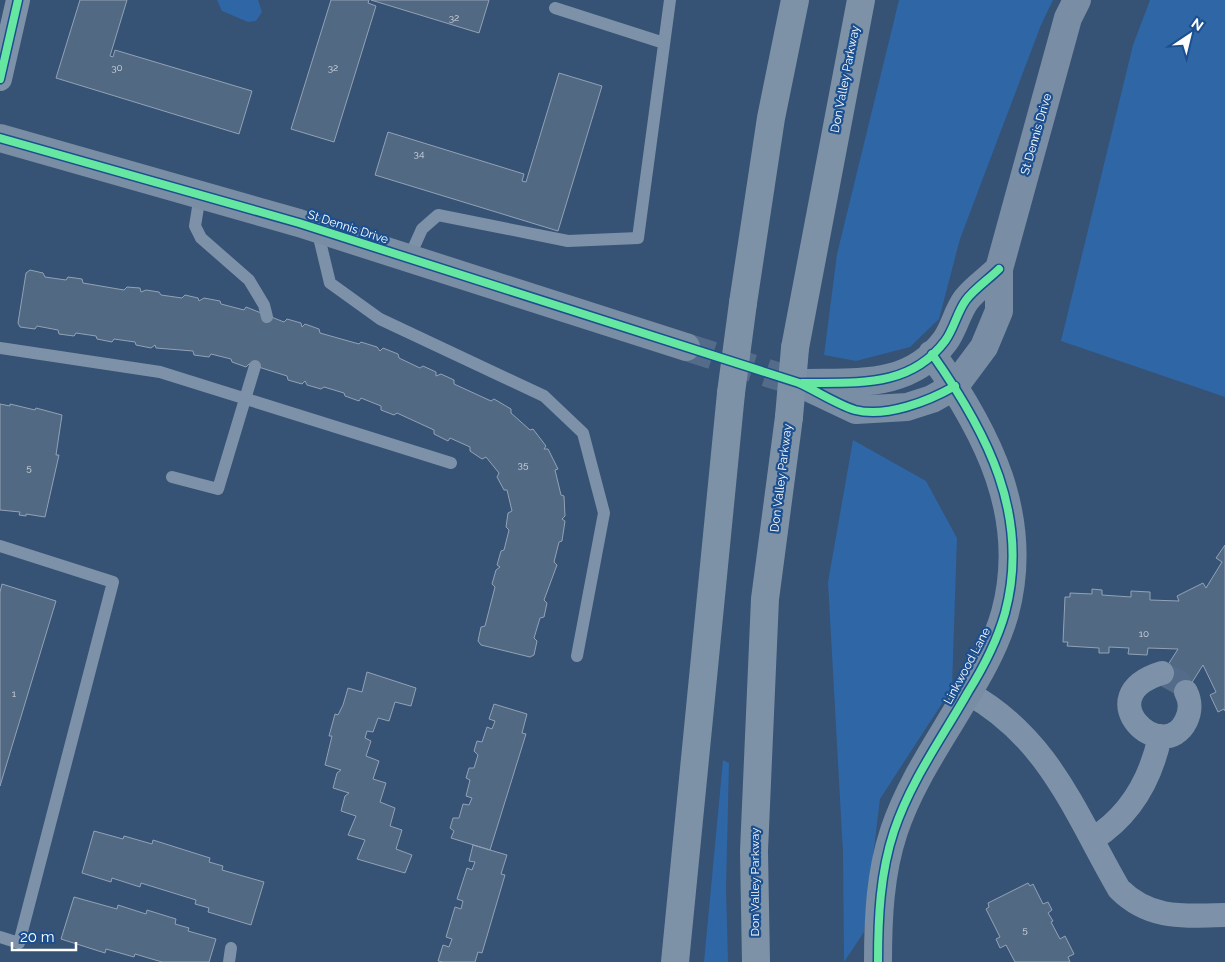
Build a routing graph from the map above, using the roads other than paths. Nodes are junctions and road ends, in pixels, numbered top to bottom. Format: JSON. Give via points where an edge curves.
{"nodes":[{"id":1,"x":18,"y":0,"type":"edge"},
{"id":2,"x":670,"y":0,"type":"edge"},
{"id":3,"x":795,"y":0,"type":"edge"},
{"id":4,"x":861,"y":0,"type":"edge"},
{"id":5,"x":1078,"y":0,"type":"edge"},
{"id":6,"x":555,"y":8,"type":"dead end"},
{"id":7,"x":664,"y":43,"type":"junction"},
{"id":8,"x":0,"y":79,"type":"edge"},
{"id":9,"x":0,"y":138,"type":"edge"},
{"id":10,"x":200,"y":195,"type":"junction"},
{"id":11,"x":317,"y":229,"type":"junction"},
{"id":12,"x":409,"y":258,"type":"junction"},
{"id":13,"x":999,"y":269,"type":"junction"},
{"id":14,"x":267,"y":317,"type":"dead end"},
{"id":15,"x":686,"y":347,"type":"tunnel mouth"},
{"id":16,"x":0,"y":348,"type":"edge"},
{"id":17,"x":932,"y":354,"type":"junction"},
{"id":18,"x":255,"y":366,"type":"dead end"},
{"id":19,"x":955,"y":386,"type":"junction"},
{"id":20,"x":246,"y":399,"type":"junction"},
{"id":21,"x":451,"y":463,"type":"dead end"},
{"id":22,"x":172,"y":477,"type":"dead end"},
{"id":23,"x":0,"y":546,"type":"edge"},
{"id":24,"x":577,"y":656,"type":"dead end"},
{"id":25,"x":1162,"y":674,"type":"dead end"},
{"id":26,"x":1186,"y":692,"type":"dead end"},
{"id":27,"x":968,"y":693,"type":"junction"},
{"id":28,"x":1160,"y":736,"type":"junction"},
{"id":29,"x":1093,"y":839,"type":"junction"},
{"id":30,"x":1225,"y":916,"type":"edge"},
{"id":31,"x":0,"y":937,"type":"edge"},
{"id":32,"x":231,"y":948,"type":"dead end"},
{"id":33,"x":229,"y":962,"type":"edge"},
{"id":34,"x":675,"y":962,"type":"edge"},
{"id":35,"x":756,"y":962,"type":"edge"},
{"id":36,"x":878,"y":962,"type":"edge"}],
"edges":[{"from":1,"to":8,"type":"street"},
{"from":2,"to":7,"type":"lane"},
{"from":3,"to":34,"type":"highway","bridge":true,"via":[[771,118],[731,393]]},
{"from":4,"to":35,"type":"highway","name":"Don Valley Parkway","bridge":true,"via":[[795,348],[765,599],[754,852]]},
{"from":5,"to":13,"type":"street","name":"St Dennis Drive","via":[[1068,18]]},
{"from":6,"to":7,"type":"lane"},
{"from":7,"to":12,"type":"lane","via":[[638,238],[568,241],[438,215],[422,229]]},
{"from":9,"to":10,"type":"street","name":"St Dennis Drive"},
{"from":10,"to":11,"type":"street","name":"St Dennis Drive"},
{"from":10,"to":14,"type":"lane","via":[[195,226],[201,238],[249,280],[264,305]]},
{"from":11,"to":12,"type":"street","name":"St Dennis Drive"},
{"from":11,"to":24,"type":"lane","via":[[330,283],[380,320],[544,396],[583,433],[604,512]]},
{"from":12,"to":15,"type":"street","name":"St Dennis Drive"},
{"from":13,"to":17,"type":"street","name":"St Dennis Drive","via":[[966,300],[946,341]]},
{"from":13,"to":19,"type":"street","name":"St Dennis Drive","via":[[1000,311],[984,347]]},
{"from":16,"to":20,"type":"lane","via":[[160,372]]},
{"from":17,"to":19,"type":"street","name":"Linkwood Lane"},
{"from":17,"to":19,"type":"street","name":"St Dennis Drive","via":[[920,367],[882,380],[799,383],[856,410],[907,408]]},
{"from":18,"to":20,"type":"lane"},
{"from":19,"to":27,"type":"street","name":"Linkwood Lane","via":[[982,434],[1003,484],[1012,550],[1005,613]]},
{"from":20,"to":21,"type":"lane"},
{"from":20,"to":22,"type":"lane","via":[[218,489]]},
{"from":23,"to":31,"type":"lane","via":[[113,582],[19,943]]},
{"from":25,"to":28,"type":"street","via":[[1140,683],[1132,695],[1130,709],[1140,728]]},
{"from":26,"to":28,"type":"street","via":[[1190,710],[1185,723],[1174,733]]},
{"from":27,"to":29,"type":"street","via":[[989,704],[1027,737],[1050,765]]},
{"from":27,"to":36,"type":"street","name":"Linkwood Lane","via":[[921,769],[894,829],[881,890]]},
{"from":28,"to":29,"type":"street","via":[[1155,761],[1140,792],[1118,820]]},
{"from":29,"to":30,"type":"street","via":[[1119,889],[1142,907],[1166,915]]},
{"from":32,"to":33,"type":"lane"}]}
